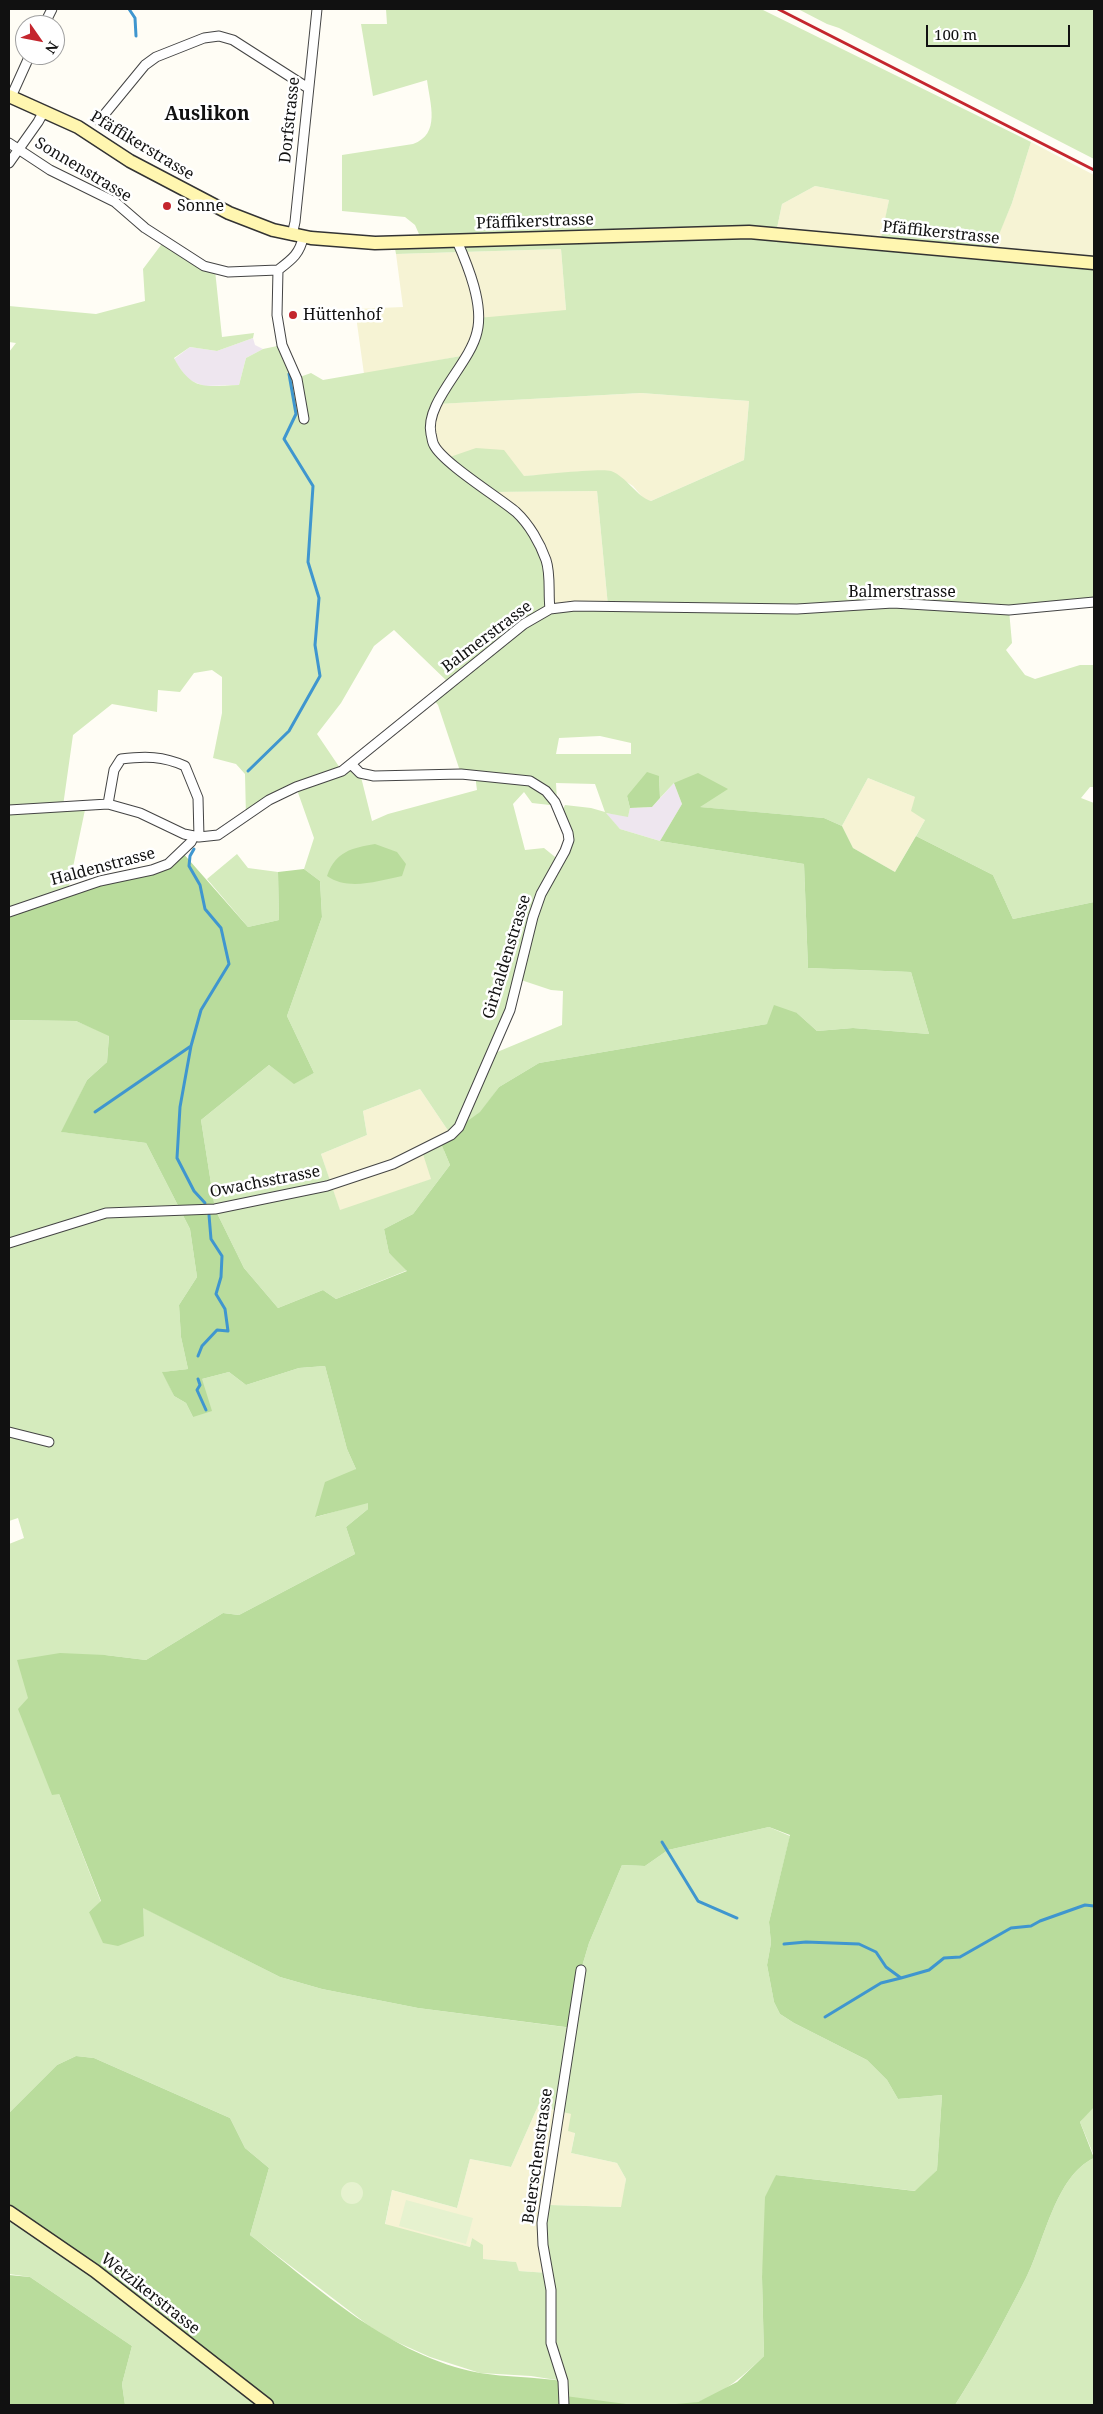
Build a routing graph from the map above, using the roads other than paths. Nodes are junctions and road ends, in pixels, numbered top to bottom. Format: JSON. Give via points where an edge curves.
{"nodes":[{"id":1,"x":317,"y":9,"type":"edge"},
{"id":2,"x":25,"y":65,"type":"edge"},
{"id":3,"x":308,"y":88,"type":"junction"},
{"id":4,"x":10,"y":96,"type":"edge"},
{"id":5,"x":44,"y":111,"type":"junction"},
{"id":6,"x":100,"y":120,"type":"dead end"},
{"id":7,"x":9,"y":143,"type":"edge"},
{"id":8,"x":18,"y":150,"type":"junction"},
{"id":9,"x":9,"y":163,"type":"edge"},
{"id":10,"x":298,"y":236,"type":"junction"},
{"id":11,"x":457,"y":241,"type":"junction"},
{"id":12,"x":1094,"y":263,"type":"edge"},
{"id":13,"x":278,"y":270,"type":"junction"},
{"id":14,"x":304,"y":419,"type":"dead end"},
{"id":15,"x":1094,"y":602,"type":"edge"},
{"id":16,"x":550,"y":609,"type":"junction"},
{"id":17,"x":351,"y":764,"type":"junction"},
{"id":18,"x":108,"y":804,"type":"junction"},
{"id":19,"x":9,"y":810,"type":"edge"},
{"id":20,"x":196,"y":836,"type":"junction"},
{"id":21,"x":9,"y":912,"type":"edge"},
{"id":22,"x":459,"y":1127,"type":"joint"},
{"id":23,"x":9,"y":1243,"type":"edge"},
{"id":24,"x":9,"y":1432,"type":"edge"},
{"id":25,"x":49,"y":1442,"type":"dead end"},
{"id":26,"x":580,"y":1970,"type":"dead end"},
{"id":27,"x":9,"y":2212,"type":"edge"},
{"id":28,"x":267,"y":2405,"type":"edge"},
{"id":29,"x":564,"y":2405,"type":"edge"}],
"edges":[{"from":1,"to":3,"type":"street","name":"Dorfstrasse"},
{"from":2,"to":4,"type":"street"},
{"from":3,"to":6,"type":"street","via":[[233,40],[219,36],[204,38],[156,57]]},
{"from":3,"to":10,"type":"street","name":"Dorfstrasse","via":[[297,191],[295,222]]},
{"from":4,"to":5,"type":"main road","name":"Pfäffikerstrasse"},
{"from":5,"to":8,"type":"street"},
{"from":5,"to":10,"type":"main road","name":"Pfäffikerstrasse","via":[[229,213]]},
{"from":7,"to":8,"type":"street","name":"Sonnenstrasse"},
{"from":8,"to":9,"type":"street"},
{"from":8,"to":13,"type":"street","name":"Sonnenstrasse","via":[[115,202],[145,228],[204,266],[228,272]]},
{"from":10,"to":11,"type":"main road","name":"Pfäffikerstrasse","via":[[354,243]]},
{"from":10,"to":13,"type":"street","name":"Dorfstrasse","via":[[301,249]]},
{"from":11,"to":12,"type":"main road","name":"Pfäffikerstrasse","via":[[749,232]]},
{"from":11,"to":16,"type":"street","via":[[471,275],[478,330],[467,356],[432,414],[430,431],[434,445],[446,458],[517,514],[535,536],[546,560]]},
{"from":13,"to":14,"type":"street","via":[[277,314],[282,346],[297,378]]},
{"from":15,"to":16,"type":"street","name":"Balmerstrasse","via":[[1009,610],[893,604],[797,609],[575,606]]},
{"from":16,"to":17,"type":"street","name":"Balmerstrasse","via":[[524,624]]},
{"from":17,"to":20,"type":"street","name":"Balmerstrasse","via":[[335,775],[296,787],[269,800],[218,835]]},
{"from":17,"to":22,"type":"street","name":"Girhaldenstrasse","via":[[360,773],[374,776],[461,774],[530,781],[546,791],[555,802],[568,833],[565,851],[532,917],[510,1010]]},
{"from":18,"to":19,"type":"street","name":"Balmerstrasse"},
{"from":18,"to":20,"type":"street","name":"Balmerstrasse","via":[[140,813],[174,831]]},
{"from":18,"to":20,"type":"street","via":[[114,770],[121,759],[147,756],[172,760],[185,766],[198,798]]},
{"from":20,"to":21,"type":"street","name":"Haldenstrasse","via":[[168,864],[100,880]]},
{"from":22,"to":23,"type":"street","name":"Owachsstrasse","via":[[451,1135],[400,1161],[327,1186],[215,1209],[106,1213]]},
{"from":24,"to":25,"type":"street"},
{"from":26,"to":29,"type":"street","name":"Beierschenstrasse","via":[[542,2223],[551,2290],[551,2343],[563,2381]]},
{"from":27,"to":28,"type":"main road","name":"Wetzikerstrasse","via":[[95,2271]]}]}
